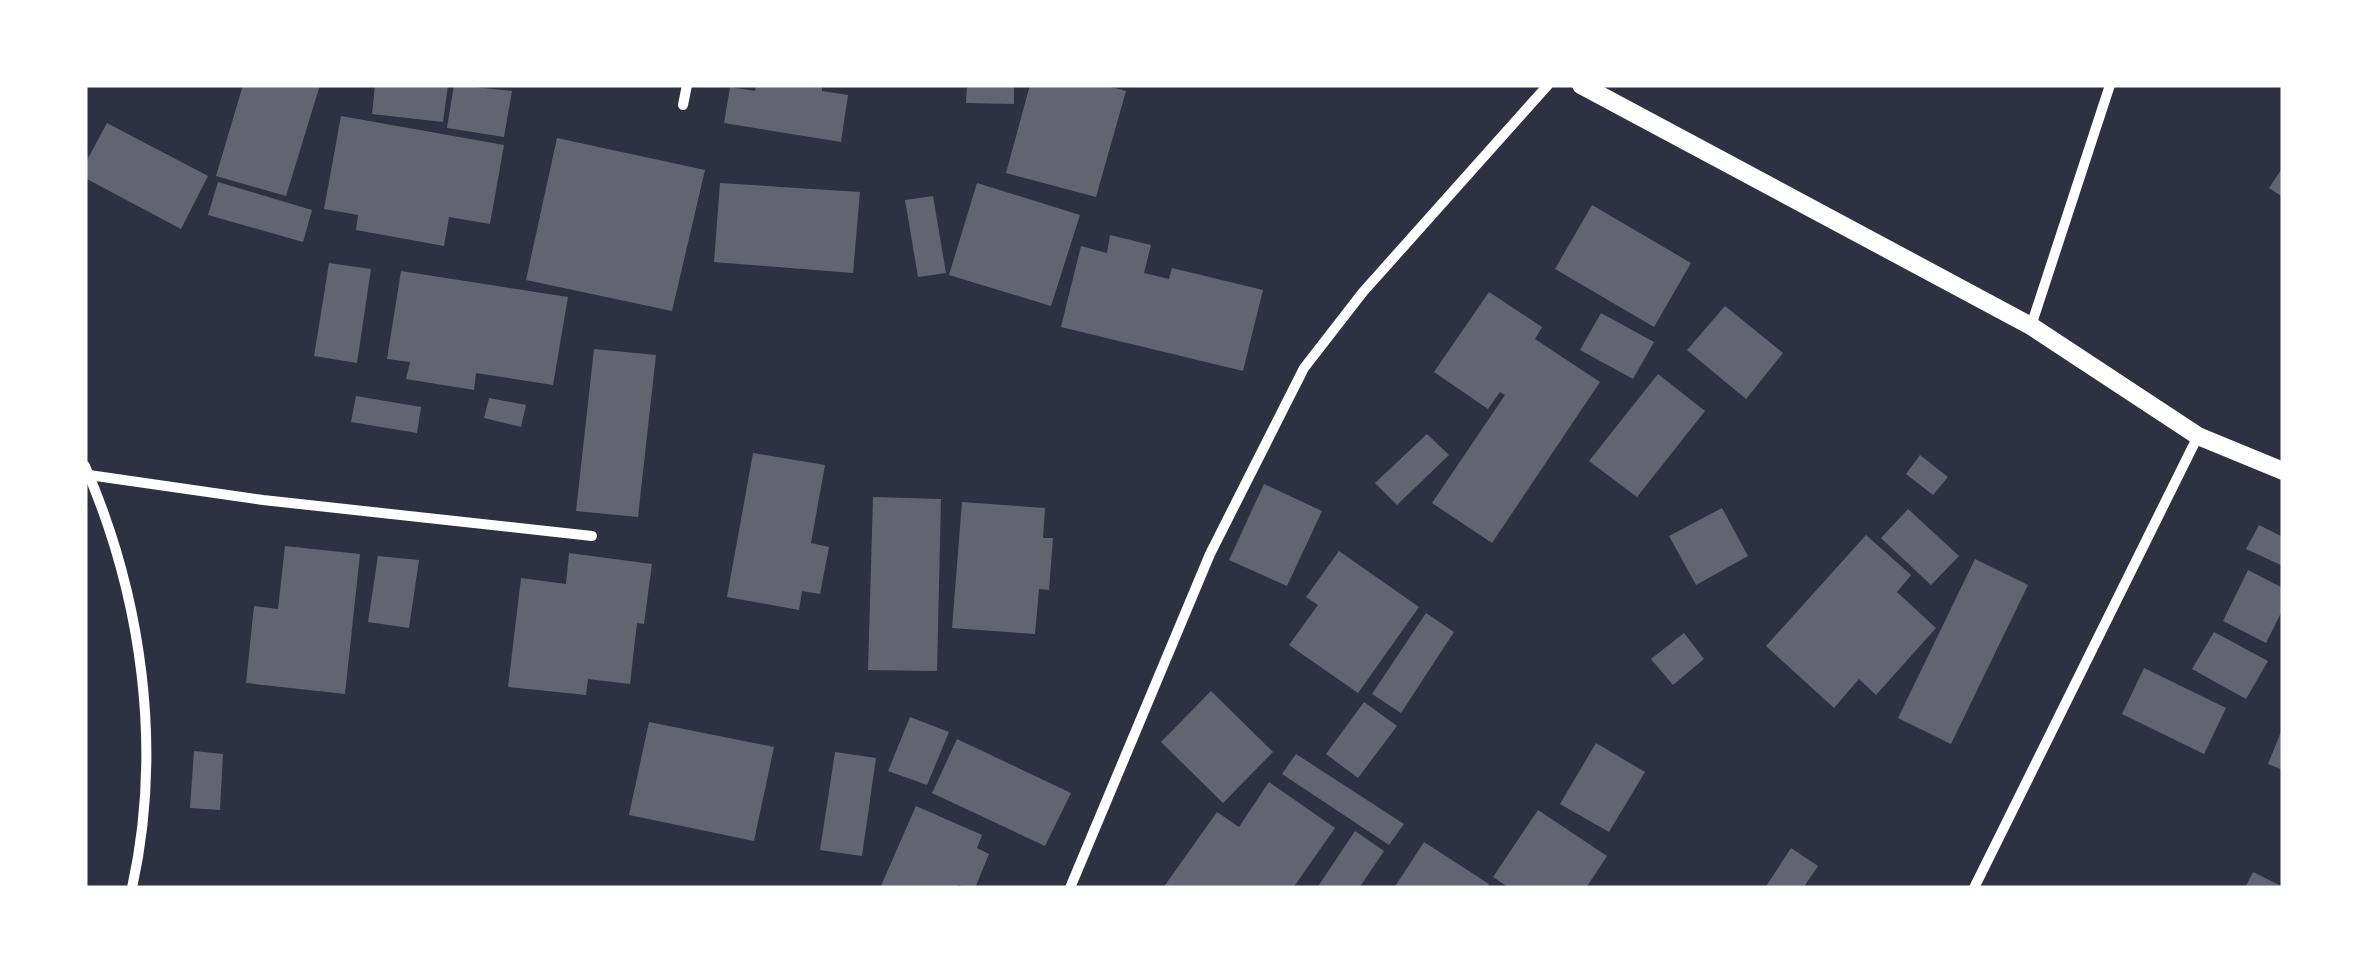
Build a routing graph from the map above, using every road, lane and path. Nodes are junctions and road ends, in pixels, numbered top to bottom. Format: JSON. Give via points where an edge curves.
{"nodes":[{"id":1,"x":687,"y":85,"type":"edge"},
{"id":2,"x":1548,"y":85,"type":"edge"},
{"id":3,"x":1581,"y":85,"type":"edge"},
{"id":4,"x":2110,"y":85,"type":"edge"},
{"id":5,"x":682,"y":105,"type":"dead end"},
{"id":6,"x":2031,"y":326,"type":"junction"},
{"id":7,"x":2198,"y":436,"type":"junction"},
{"id":8,"x":87,"y":470,"type":"edge"},
{"id":9,"x":2283,"y":471,"type":"edge"},
{"id":10,"x":592,"y":536,"type":"dead end"},
{"id":11,"x":132,"y":888,"type":"edge"},
{"id":12,"x":1070,"y":888,"type":"edge"},
{"id":13,"x":1974,"y":888,"type":"edge"}],
"edges":[{"from":1,"to":5,"type":"street"},
{"from":2,"to":12,"type":"street","via":[[1304,368],[1210,554]]},
{"from":3,"to":6,"type":"street"},
{"from":4,"to":6,"type":"street"},
{"from":6,"to":7,"type":"street"},
{"from":7,"to":9,"type":"street"},
{"from":7,"to":13,"type":"street"},
{"from":8,"to":10,"type":"street","via":[[262,500]]},
{"from":8,"to":11,"type":"street","via":[[132,610],[149,760]]}]}
